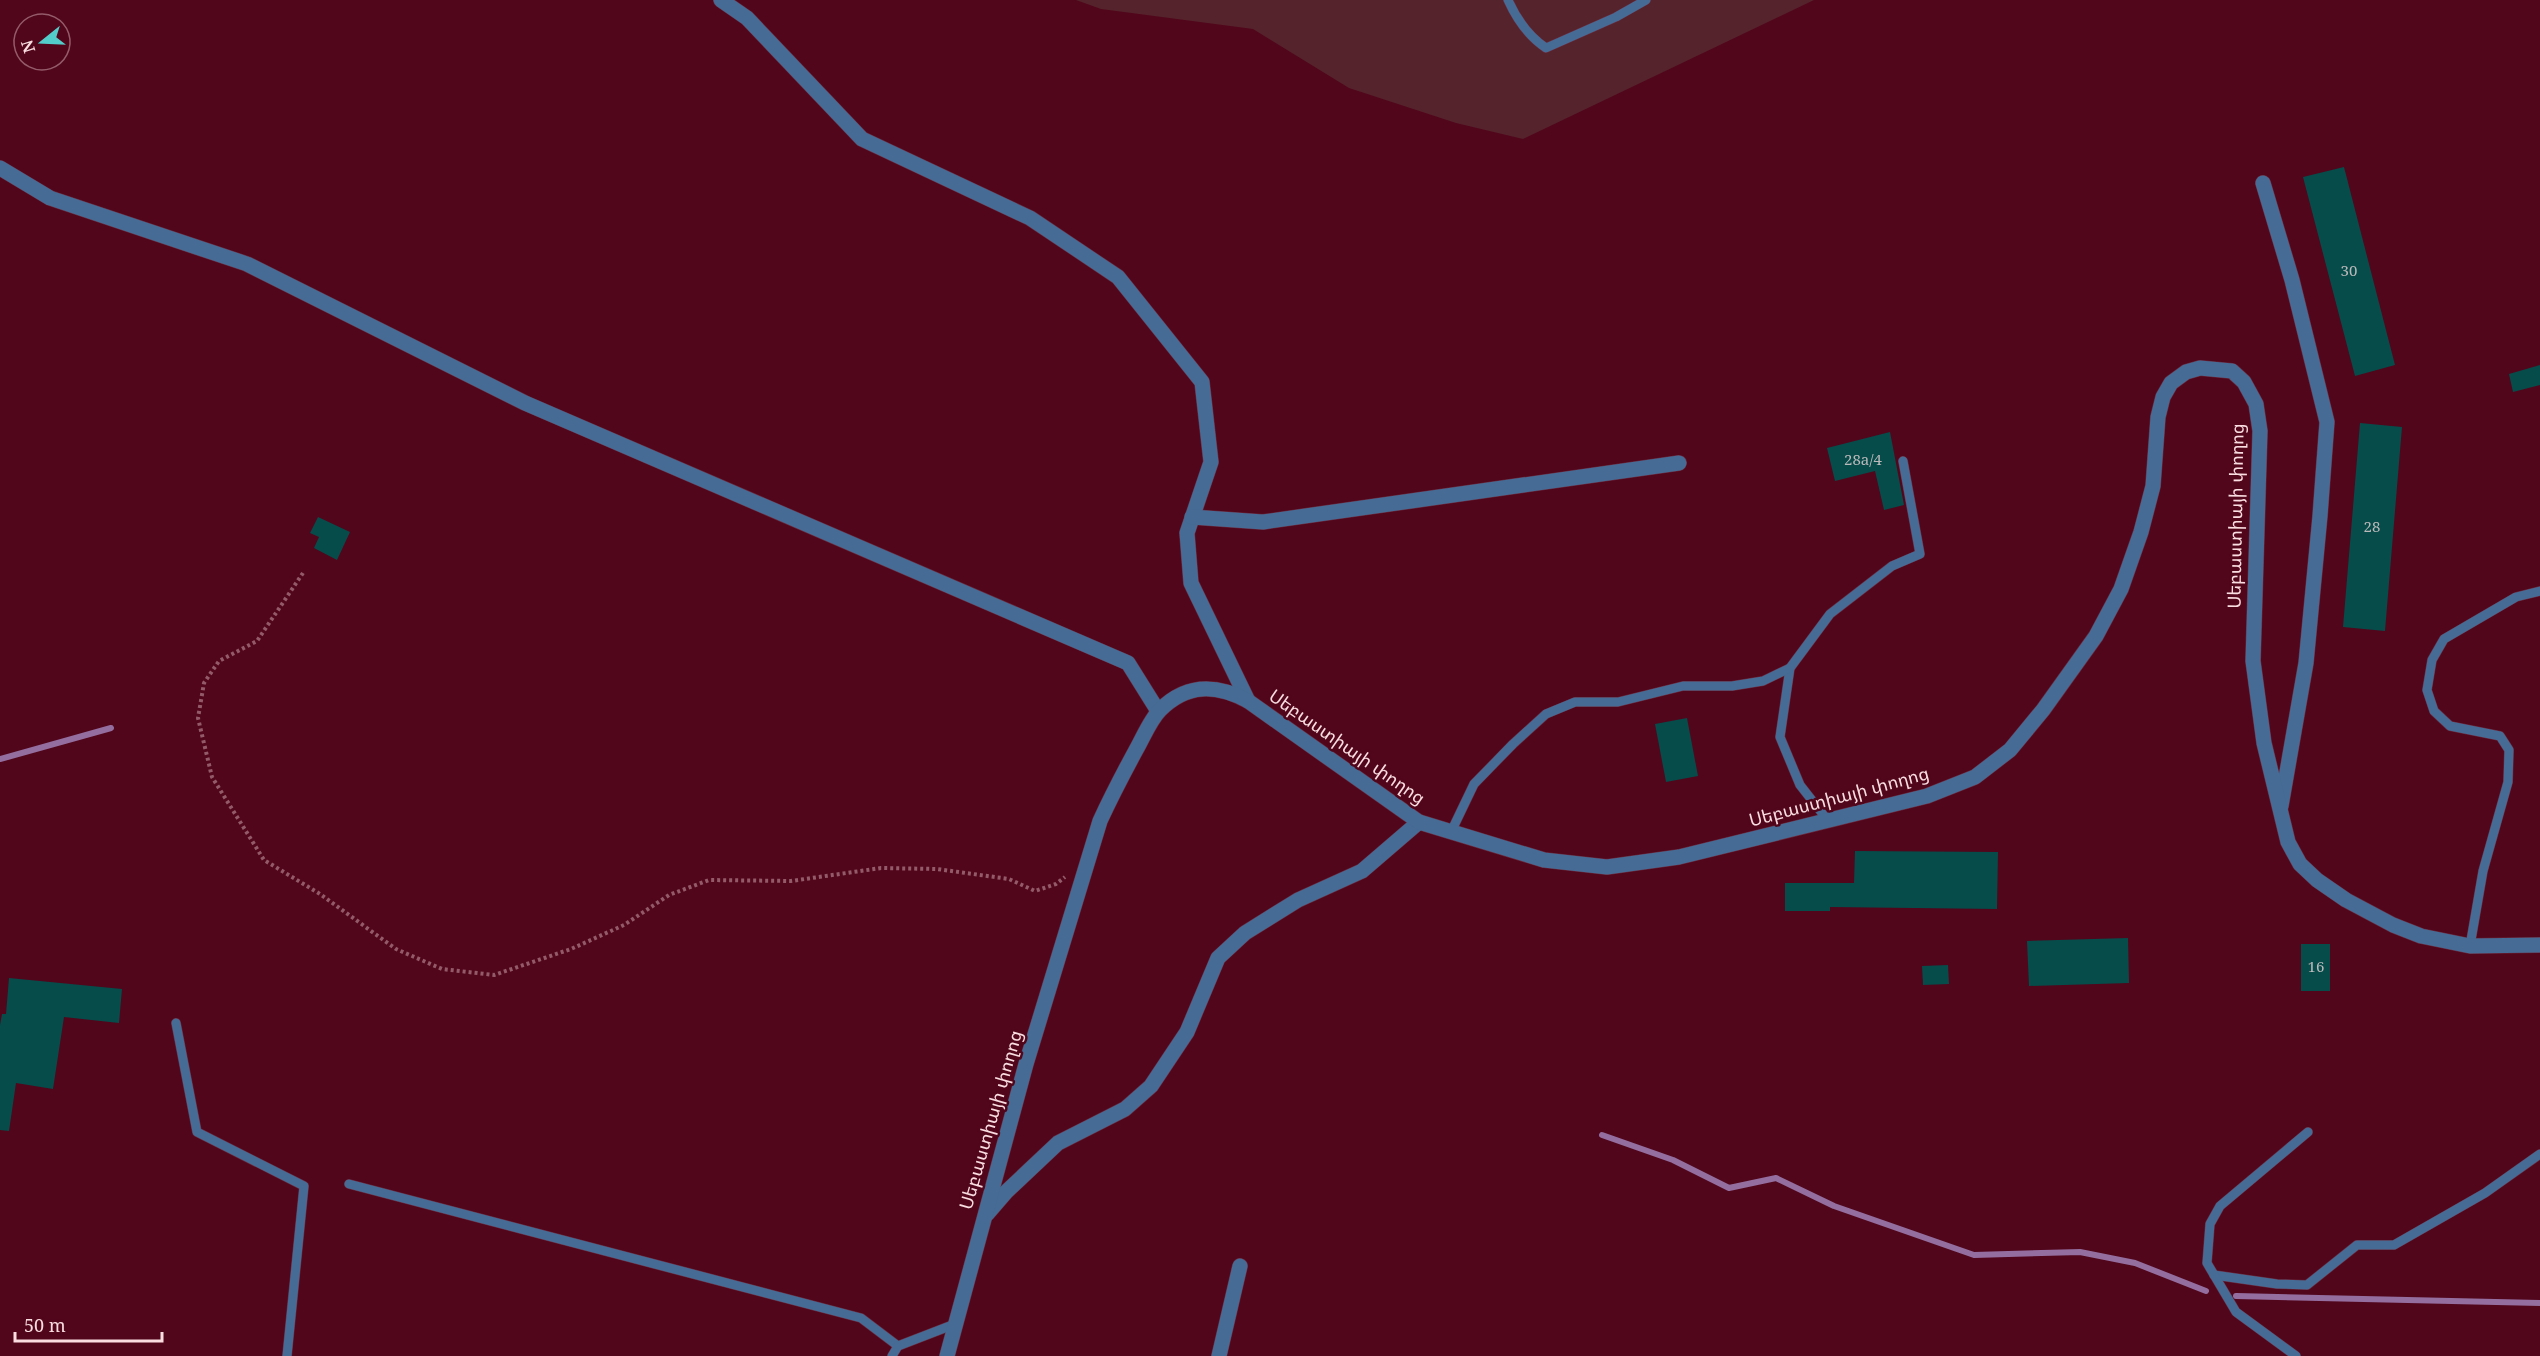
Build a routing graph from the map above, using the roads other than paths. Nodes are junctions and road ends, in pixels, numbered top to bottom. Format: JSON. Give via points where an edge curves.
{"nodes":[{"id":1,"x":721,"y":0,"type":"edge"},
{"id":2,"x":1508,"y":0,"type":"edge"},
{"id":3,"x":1646,"y":0,"type":"edge"},
{"id":4,"x":0,"y":168,"type":"edge"},
{"id":5,"x":2263,"y":183,"type":"dead end"},
{"id":6,"x":1904,"y":461,"type":"dead end"},
{"id":7,"x":1678,"y":463,"type":"dead end"},
{"id":8,"x":1192,"y":517,"type":"junction"},
{"id":9,"x":2540,"y":591,"type":"edge"},
{"id":10,"x":1790,"y":668,"type":"junction"},
{"id":11,"x":1248,"y":701,"type":"junction"},
{"id":12,"x":1158,"y":711,"type":"junction"},
{"id":13,"x":2280,"y":812,"type":"junction"},
{"id":14,"x":1419,"y":822,"type":"junction"},
{"id":15,"x":1829,"y":822,"type":"junction"},
{"id":16,"x":1451,"y":832,"type":"junction"},
{"id":17,"x":2540,"y":945,"type":"edge"},
{"id":18,"x":2470,"y":946,"type":"junction"},
{"id":19,"x":176,"y":1023,"type":"dead end"},
{"id":20,"x":2308,"y":1132,"type":"dead end"},
{"id":21,"x":2540,"y":1155,"type":"edge"},
{"id":22,"x":349,"y":1184,"type":"dead end"},
{"id":23,"x":983,"y":1218,"type":"junction"},
{"id":24,"x":1240,"y":1266,"type":"dead end"},
{"id":25,"x":2214,"y":1275,"type":"junction"},
{"id":26,"x":955,"y":1324,"type":"junction"},
{"id":27,"x":898,"y":1346,"type":"junction"},
{"id":28,"x":287,"y":1356,"type":"edge"},
{"id":29,"x":892,"y":1356,"type":"edge"},
{"id":30,"x":947,"y":1356,"type":"edge"},
{"id":31,"x":1219,"y":1356,"type":"edge"},
{"id":32,"x":2296,"y":1356,"type":"edge"}],
"edges":[{"from":1,"to":8,"type":"street","via":[[747,18],[862,139],[1030,218],[1118,277],[1202,382],[1211,462]]},
{"from":2,"to":3,"type":"lane","via":[[1533,39],[1546,48]]},
{"from":4,"to":12,"type":"street","via":[[50,198],[247,264],[525,403],[1128,663]]},
{"from":5,"to":13,"type":"street","via":[[2327,422],[2306,663]]},
{"from":6,"to":10,"type":"lane","via":[[1920,554],[1892,566],[1830,615]]},
{"from":7,"to":8,"type":"street","via":[[1263,522]]},
{"from":8,"to":11,"type":"street","via":[[1187,533],[1191,583]]},
{"from":9,"to":18,"type":"lane","via":[[2516,597],[2444,639],[2432,660],[2427,690],[2434,711],[2451,726],[2500,736],[2509,750],[2508,782],[2483,871]]},
{"from":10,"to":15,"type":"lane","via":[[1780,737],[1800,786]]},
{"from":10,"to":16,"type":"lane","via":[[1764,681],[1732,686],[1683,686],[1618,702],[1575,702],[1546,714],[1474,784]]},
{"from":11,"to":12,"type":"street","name":"Սեբաստիայի փողոց","via":[[1229,691],[1203,688],[1181,694]]},
{"from":11,"to":14,"type":"street","name":"Սեբաստիայի փողոց"},
{"from":12,"to":23,"type":"street","name":"Սեբաստիայի փողոց","via":[[1100,820]]},
{"from":13,"to":15,"type":"street","name":"Սեբաստիայի փողոց","via":[[2264,743],[2253,661],[2260,431],[2256,404],[2244,382],[2232,371],[2199,368],[2171,383],[2163,397],[2153,486],[2121,589],[2096,636],[2043,710],[2010,750],[1976,777],[1927,796]]},
{"from":13,"to":18,"type":"street","name":"Սեբաստիայի փողոց","via":[[2300,864],[2317,880],[2393,925],[2421,936]]},
{"from":14,"to":16,"type":"street","name":"Սեբաստիայի փողոց"},
{"from":14,"to":23,"type":"street","via":[[1362,871],[1298,900],[1245,933],[1218,958],[1186,1032],[1151,1086],[1125,1109],[1058,1143]]},
{"from":15,"to":16,"type":"street","name":"Սեբաստիայի փողոց","via":[[1679,857],[1607,867],[1544,860]]},
{"from":17,"to":18,"type":"street","name":"Սեբաստիայի փողոց"},
{"from":19,"to":28,"type":"lane","via":[[197,1132],[304,1186]]},
{"from":20,"to":25,"type":"lane","via":[[2220,1206],[2210,1224],[2207,1263]]},
{"from":21,"to":25,"type":"lane","via":[[2485,1193],[2394,1245],[2357,1245],[2307,1285]]},
{"from":22,"to":27,"type":"lane","via":[[861,1318]]},
{"from":23,"to":26,"type":"street","name":"Սեբաստիայի փողոց"},
{"from":24,"to":31,"type":"street"},
{"from":25,"to":32,"type":"lane","via":[[2236,1312]]},
{"from":26,"to":27,"type":"lane"},
{"from":26,"to":30,"type":"street","name":"Սեբաստիայի փողոց"},
{"from":27,"to":29,"type":"lane"}]}
